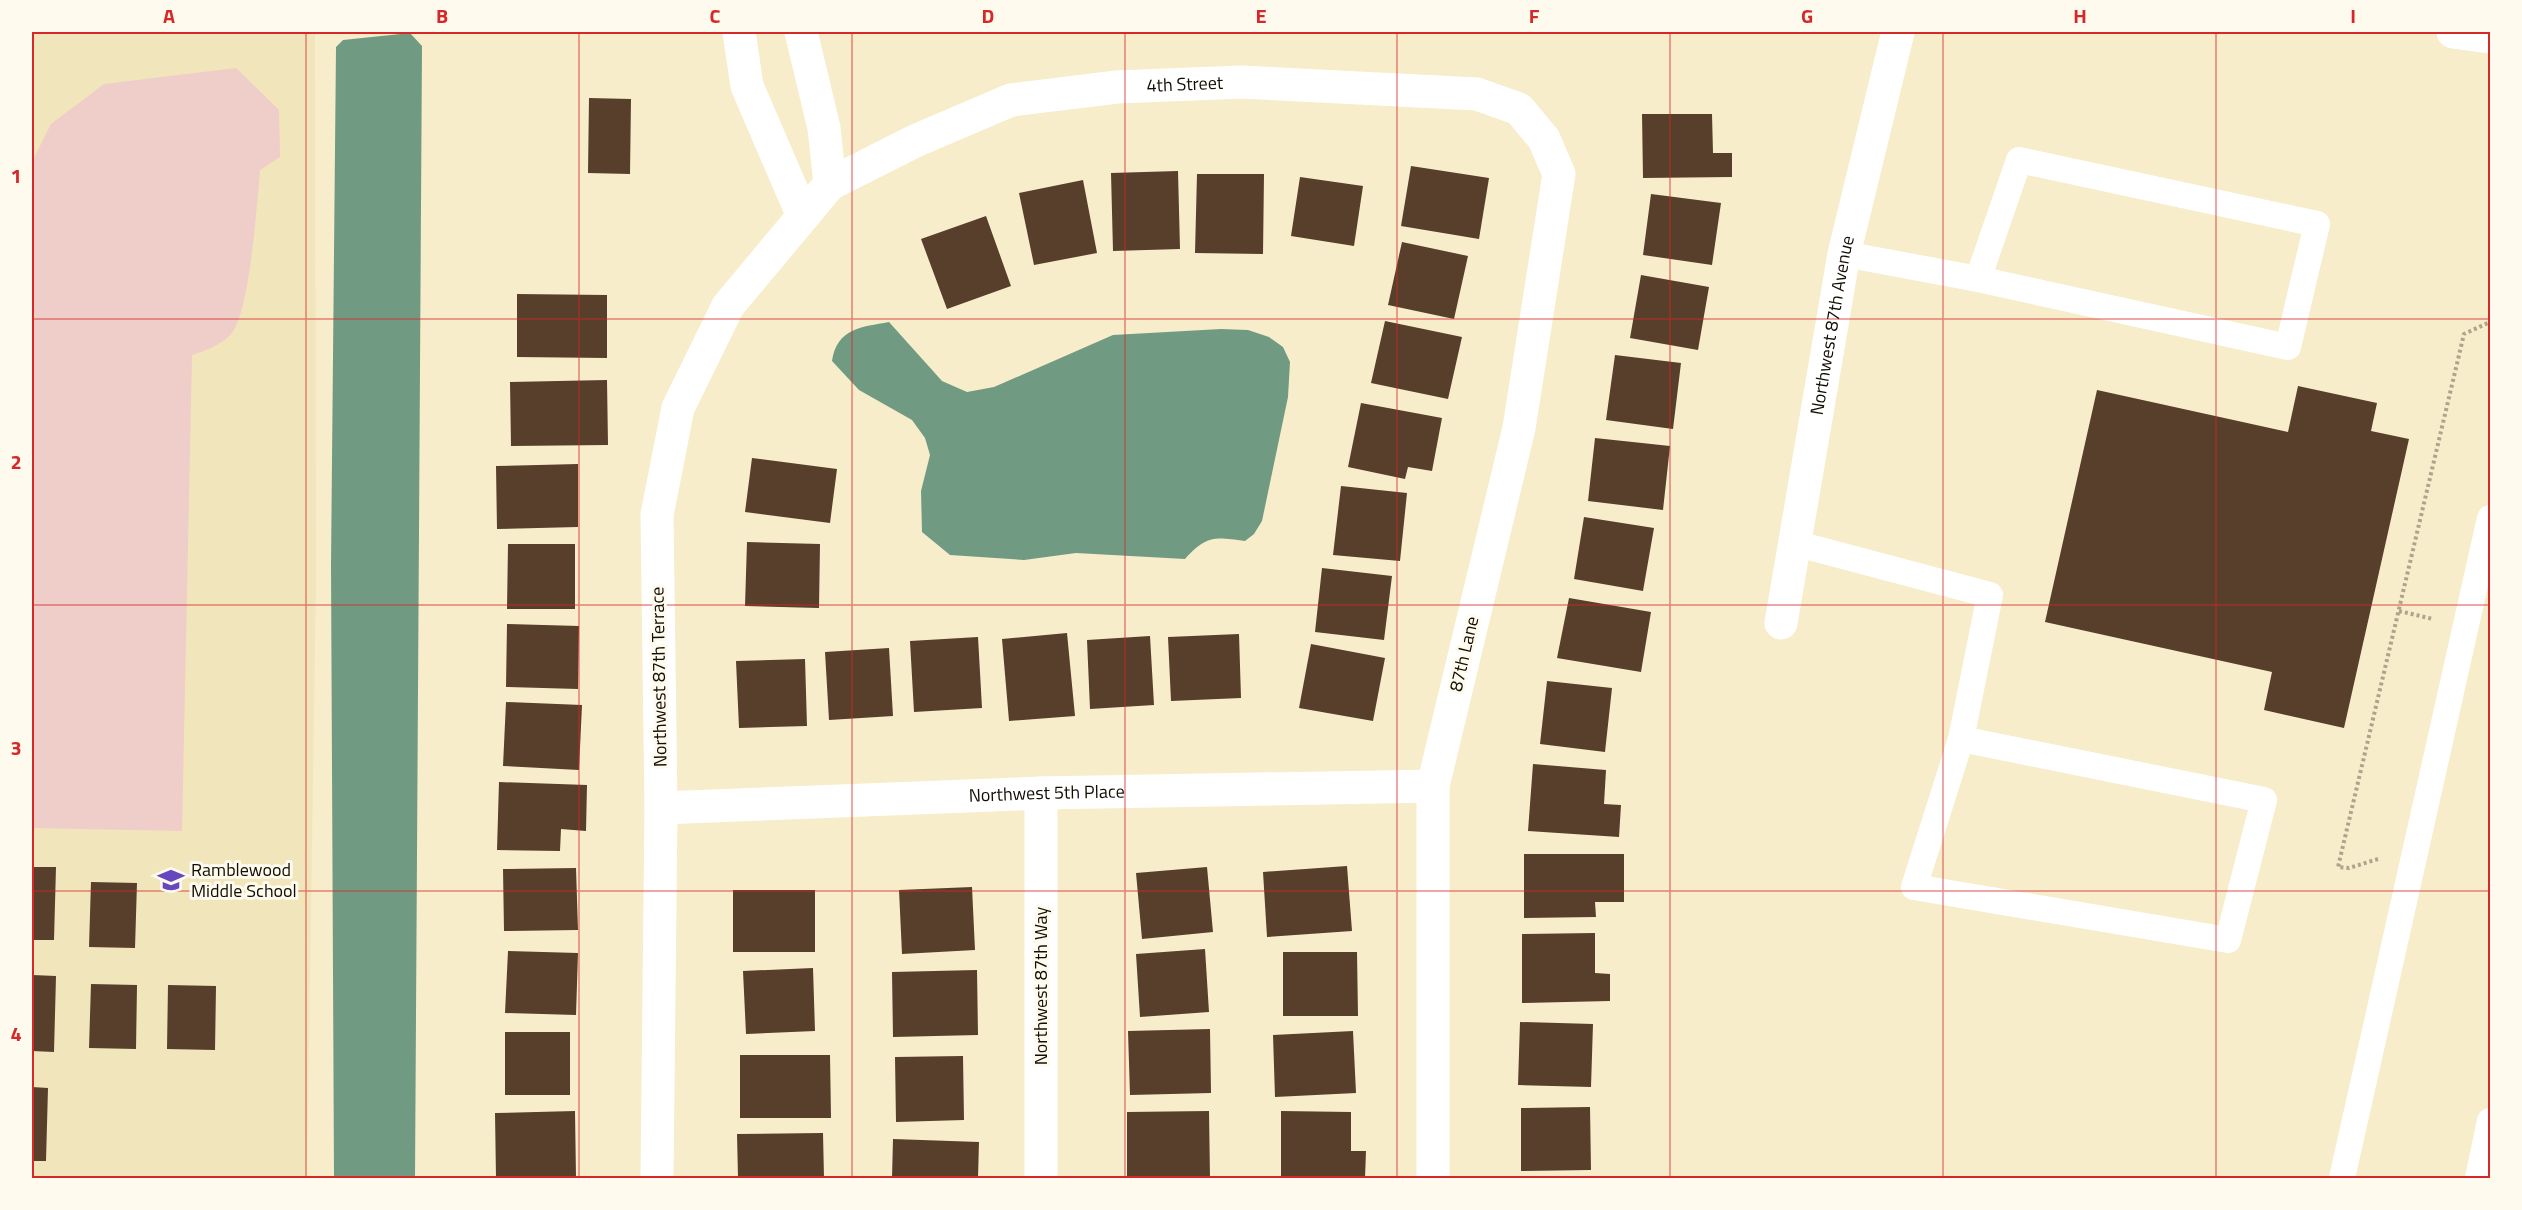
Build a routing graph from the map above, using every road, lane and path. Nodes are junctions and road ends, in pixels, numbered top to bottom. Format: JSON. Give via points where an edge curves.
{"nodes":[{"id":1,"x":739,"y":32,"type":"edge"},
{"id":2,"x":801,"y":32,"type":"edge"},
{"id":3,"x":1898,"y":32,"type":"edge"},
{"id":4,"x":2453,"y":32,"type":"edge"},
{"id":5,"x":2490,"y":37,"type":"edge"},
{"id":6,"x":1544,"y":139,"type":"joint"},
{"id":7,"x":830,"y":184,"type":"junction"},
{"id":8,"x":803,"y":216,"type":"junction"},
{"id":9,"x":1844,"y":254,"type":"junction"},
{"id":10,"x":1978,"y":279,"type":"junction"},
{"id":11,"x":2490,"y":322,"type":"edge"},
{"id":12,"x":2490,"y":518,"type":"edge"},
{"id":13,"x":1794,"y":543,"type":"junction"},
{"id":14,"x":1781,"y":623,"type":"dead end"},
{"id":15,"x":1961,"y":739,"type":"junction"},
{"id":16,"x":1433,"y":786,"type":"junction"},
{"id":17,"x":1041,"y":793,"type":"junction"},
{"id":18,"x":661,"y":808,"type":"junction"},
{"id":19,"x":2416,"y":847,"type":"junction"},
{"id":20,"x":2490,"y":1121,"type":"edge"},
{"id":21,"x":657,"y":1179,"type":"edge"},
{"id":22,"x":1041,"y":1179,"type":"edge"},
{"id":23,"x":1432,"y":1179,"type":"edge"},
{"id":24,"x":2342,"y":1179,"type":"edge"},
{"id":25,"x":2478,"y":1179,"type":"edge"}],
"edges":[{"from":1,"to":8,"type":"street","via":[[747,86]]},
{"from":2,"to":7,"type":"street","via":[[824,128]]},
{"from":3,"to":9,"type":"street","name":"Northwest 87th Avenue"},
{"from":4,"to":5,"type":"street"},
{"from":6,"to":7,"type":"street","name":"4th Street","via":[[1519,109],[1477,94],[1242,82],[1117,87],[1011,100],[915,141]]},
{"from":6,"to":16,"type":"street","name":"87th Lane","via":[[1559,174],[1519,428]]},
{"from":7,"to":8,"type":"street","name":"Northwest 87th Terrace"},
{"from":8,"to":18,"type":"street","name":"Northwest 87th Terrace","via":[[728,306],[678,408],[657,515]]},
{"from":9,"to":10,"type":"lane"},
{"from":9,"to":13,"type":"street","name":"Northwest 87th Avenue"},
{"from":10,"to":10,"type":"lane","via":[[2288,347],[2317,224],[2019,160]]},
{"from":11,"to":19,"type":"path","via":[[2464,334],[2338,867],[2349,868]]},
{"from":12,"to":19,"type":"lane"},
{"from":13,"to":14,"type":"street","name":"Northwest 87th Avenue"},
{"from":13,"to":15,"type":"lane","via":[[1990,595]]},
{"from":15,"to":15,"type":"lane","via":[[1914,887],[2228,940],[2264,800]]},
{"from":16,"to":17,"type":"street","name":"Northwest 5th Place"},
{"from":16,"to":23,"type":"street","name":"87th Lane"},
{"from":17,"to":18,"type":"street","name":"Northwest 5th Place"},
{"from":17,"to":22,"type":"street","name":"Northwest 87th Way"},
{"from":18,"to":21,"type":"street","name":"Northwest 87th Terrace"},
{"from":19,"to":24,"type":"lane"},
{"from":20,"to":25,"type":"lane"}]}
